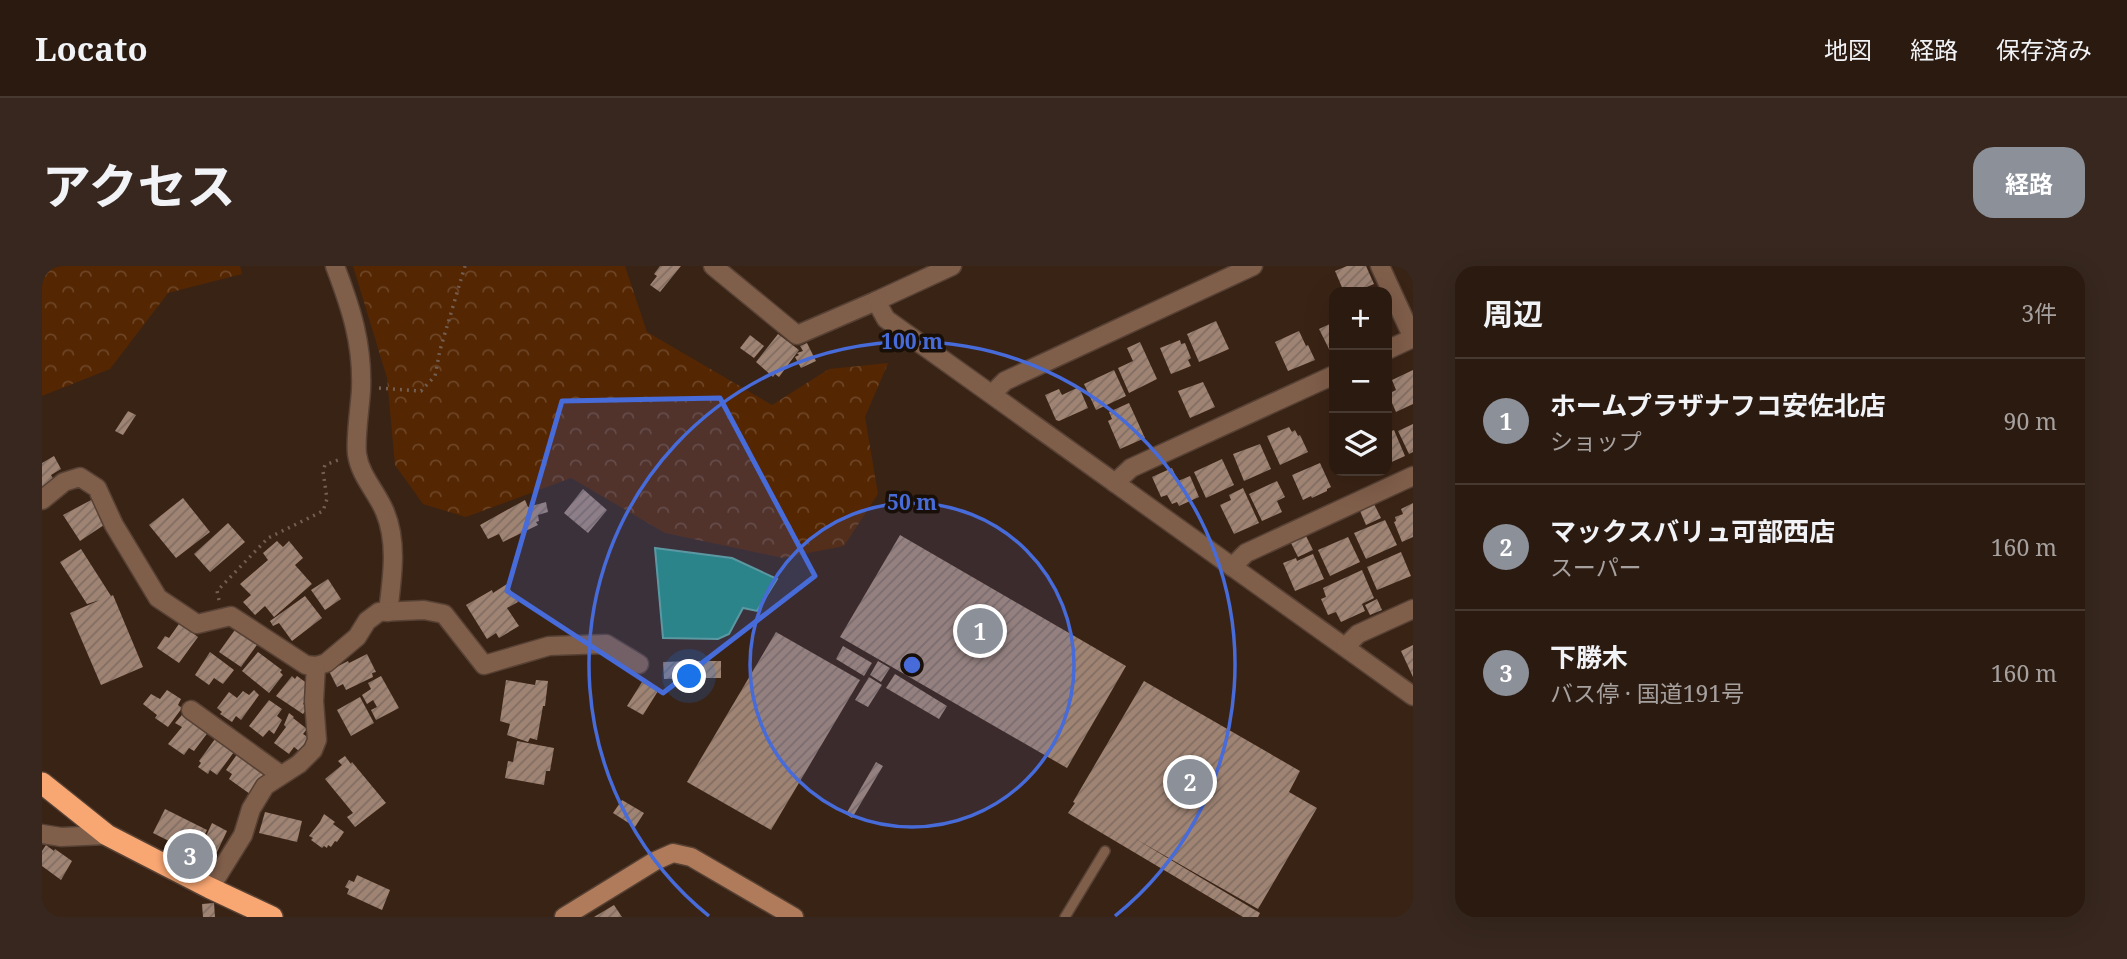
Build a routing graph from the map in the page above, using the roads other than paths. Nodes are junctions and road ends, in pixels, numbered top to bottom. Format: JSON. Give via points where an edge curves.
{"nodes":[{"id":1,"x":335,"y":266,"type":"edge"},
{"id":2,"x":713,"y":266,"type":"edge"},
{"id":3,"x":952,"y":266,"type":"edge"},
{"id":4,"x":1250,"y":266,"type":"edge"},
{"id":5,"x":1380,"y":266,"type":"edge"},
{"id":6,"x":876,"y":302,"type":"junction"},
{"id":7,"x":1389,"y":350,"type":"edge"},
{"id":8,"x":1329,"y":377,"type":"edge"},
{"id":9,"x":992,"y":394,"type":"junction"},
{"id":10,"x":1413,"y":476,"type":"edge"},
{"id":11,"x":1115,"y":483,"type":"junction"},
{"id":12,"x":42,"y":500,"type":"edge"},
{"id":13,"x":1232,"y":566,"type":"junction"},
{"id":14,"x":1413,"y":609,"type":"edge"},
{"id":15,"x":388,"y":612,"type":"junction"},
{"id":16,"x":1345,"y":647,"type":"junction"},
{"id":17,"x":639,"y":663,"type":"dead end"},
{"id":18,"x":316,"y":666,"type":"junction"},
{"id":19,"x":1413,"y":696,"type":"edge"},
{"id":20,"x":191,"y":710,"type":"dead end"},
{"id":21,"x":281,"y":775,"type":"junction"},
{"id":22,"x":42,"y":783,"type":"edge"},
{"id":23,"x":42,"y":834,"type":"edge"},
{"id":24,"x":107,"y":835,"type":"junction"},
{"id":25,"x":1105,"y":851,"type":"dead end"},
{"id":26,"x":209,"y":888,"type":"junction"},
{"id":27,"x":272,"y":917,"type":"edge"},
{"id":28,"x":564,"y":917,"type":"edge"},
{"id":29,"x":794,"y":917,"type":"edge"},
{"id":30,"x":1065,"y":917,"type":"edge"}],
"edges":[{"from":1,"to":15,"type":"street","via":[[357,335],[361,387],[357,454],[385,512],[391,536],[394,569]]},
{"from":2,"to":6,"type":"street","via":[[797,335]]},
{"from":3,"to":6,"type":"street"},
{"from":4,"to":9,"type":"street","via":[[1005,381]]},
{"from":5,"to":7,"type":"street","via":[[1413,338]]},
{"from":6,"to":9,"type":"street","via":[[886,319]]},
{"from":8,"to":11,"type":"street","via":[[1131,468]]},
{"from":9,"to":11,"type":"street"},
{"from":10,"to":13,"type":"street","via":[[1246,553]]},
{"from":11,"to":13,"type":"street"},
{"from":12,"to":18,"type":"street","via":[[64,482],[80,477],[97,488],[158,598],[197,624],[231,617],[306,666]]},
{"from":13,"to":16,"type":"street"},
{"from":14,"to":16,"type":"street","via":[[1358,634]]},
{"from":15,"to":17,"type":"street","via":[[443,614],[484,665],[549,646],[606,644]]},
{"from":15,"to":18,"type":"street","via":[[379,612],[358,637]]},
{"from":16,"to":19,"type":"street"},
{"from":18,"to":21,"type":"street","via":[[317,740],[299,764]]},
{"from":20,"to":21,"type":"street"},
{"from":21,"to":26,"type":"street","via":[[265,786],[243,835]]},
{"from":22,"to":24,"type":"highway"},
{"from":23,"to":24,"type":"street"},
{"from":24,"to":26,"type":"highway"},
{"from":25,"to":30,"type":"lane"},
{"from":26,"to":27,"type":"highway"},
{"from":28,"to":29,"type":"street","via":[[673,853],[691,857]]}]}
